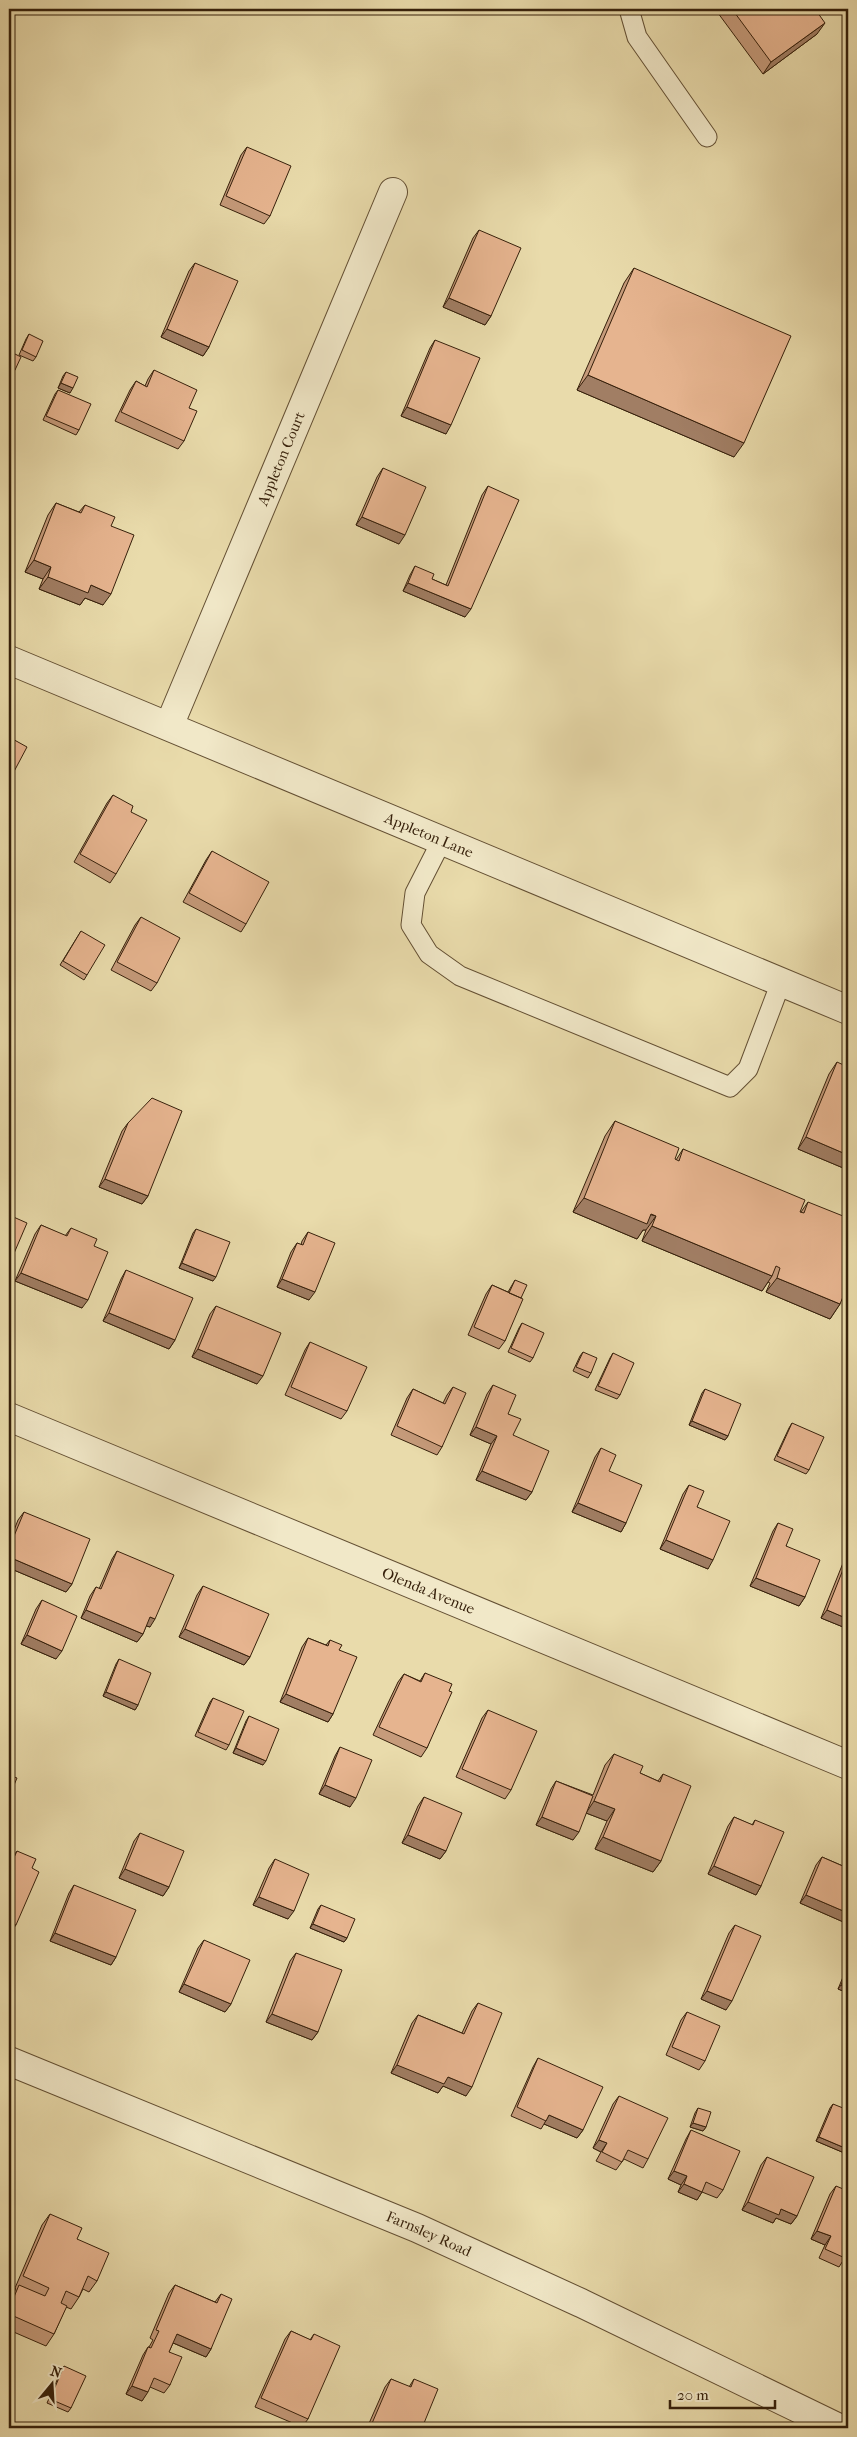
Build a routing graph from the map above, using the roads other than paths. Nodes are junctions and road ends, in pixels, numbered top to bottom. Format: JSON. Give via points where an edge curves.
{"nodes":[{"id":1,"x":629,"y":9,"type":"edge"},
{"id":2,"x":707,"y":137,"type":"dead end"},
{"id":3,"x":393,"y":192,"type":"dead end"},
{"id":4,"x":9,"y":660,"type":"edge"},
{"id":5,"x":169,"y":726,"type":"junction"},
{"id":6,"x":442,"y":840,"type":"junction"},
{"id":7,"x":781,"y":982,"type":"junction"},
{"id":8,"x":848,"y":1010,"type":"edge"},
{"id":9,"x":9,"y":1417,"type":"edge"},
{"id":10,"x":848,"y":1765,"type":"edge"},
{"id":11,"x":9,"y":2061,"type":"edge"},
{"id":12,"x":839,"y":2428,"type":"edge"}],
"edges":[{"from":1,"to":2,"type":"lane","via":[[636,37]]},
{"from":3,"to":5,"type":"street","name":"Appleton Court"},
{"from":4,"to":5,"type":"street","name":"Appleton Lane"},
{"from":5,"to":6,"type":"street","name":"Appleton Lane"},
{"from":6,"to":7,"type":"street","name":"Appleton Lane"},
{"from":6,"to":7,"type":"lane","via":[[415,893],[411,925],[429,954],[460,976],[730,1087],[748,1068]]},
{"from":7,"to":8,"type":"street","name":"Appleton Lane"},
{"from":9,"to":10,"type":"street","name":"Olenda Avenue"},
{"from":11,"to":12,"type":"street","name":"Farnsley Road","via":[[417,2228]]}]}
